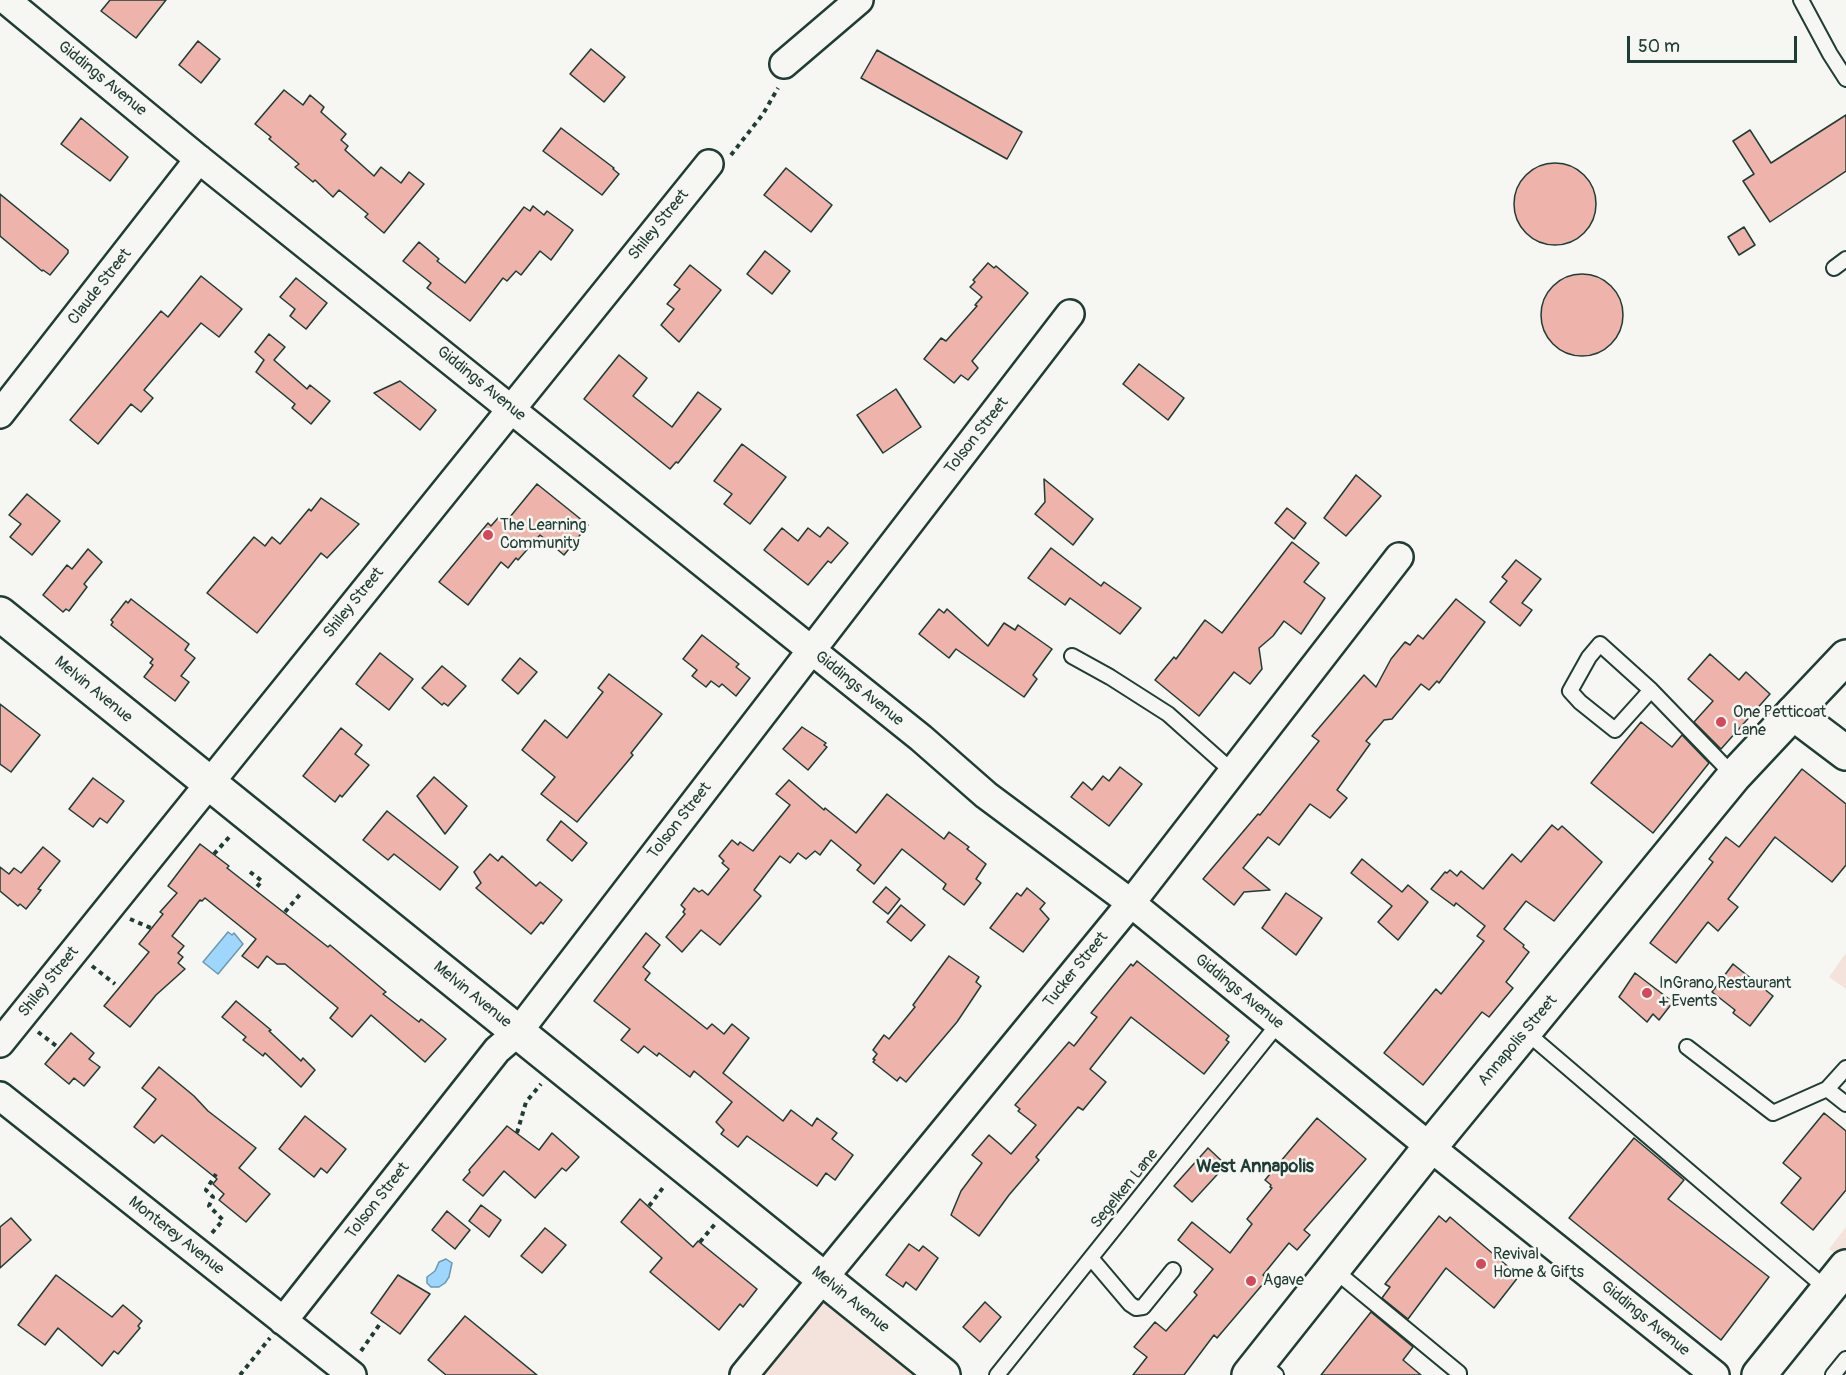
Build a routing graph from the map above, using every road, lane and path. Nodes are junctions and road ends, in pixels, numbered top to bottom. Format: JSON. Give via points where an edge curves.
{"nodes":[{"id":1,"x":6,"y":0,"type":"edge"},
{"id":2,"x":859,"y":0,"type":"edge"},
{"id":3,"x":1801,"y":0,"type":"edge"},
{"id":4,"x":784,"y":64,"type":"joint"},
{"id":5,"x":1846,"y":79,"type":"edge"},
{"id":6,"x":200,"y":159,"type":"junction"},
{"id":7,"x":709,"y":164,"type":"joint"},
{"id":8,"x":1846,"y":259,"type":"edge"},
{"id":9,"x":1834,"y":268,"type":"dead end"},
{"id":10,"x":1070,"y":315,"type":"dead end"},
{"id":11,"x":512,"y":408,"type":"junction"},
{"id":12,"x":0,"y":414,"type":"edge"},
{"id":13,"x":1399,"y":557,"type":"dead end"},
{"id":14,"x":0,"y":614,"type":"edge"},
{"id":15,"x":812,"y":650,"type":"junction"},
{"id":16,"x":1072,"y":656,"type":"dead end"},
{"id":17,"x":1846,"y":657,"type":"edge"},
{"id":18,"x":1651,"y":690,"type":"junction"},
{"id":19,"x":1793,"y":713,"type":"junction"},
{"id":20,"x":1846,"y":753,"type":"edge"},
{"id":21,"x":1233,"y":772,"type":"junction"},
{"id":22,"x":1734,"y":776,"type":"junction"},
{"id":23,"x":209,"y":783,"type":"junction"},
{"id":24,"x":231,"y":835,"type":"dead end"},
{"id":25,"x":214,"y":854,"type":"dead end"},
{"id":26,"x":250,"y":872,"type":"dead end"},
{"id":27,"x":255,"y":889,"type":"dead end"},
{"id":28,"x":302,"y":892,"type":"dead end"},
{"id":29,"x":1131,"y":903,"type":"junction"},
{"id":30,"x":285,"y":912,"type":"dead end"},
{"id":31,"x":129,"y":918,"type":"dead end"},
{"id":32,"x":151,"y":928,"type":"dead end"},
{"id":33,"x":91,"y":965,"type":"dead end"},
{"id":34,"x":115,"y":984,"type":"dead end"},
{"id":35,"x":1278,"y":1024,"type":"junction"},
{"id":36,"x":37,"y":1032,"type":"dead end"},
{"id":37,"x":518,"y":1032,"type":"junction"},
{"id":38,"x":1526,"y":1032,"type":"junction"},
{"id":39,"x":0,"y":1043,"type":"edge"},
{"id":40,"x":1687,"y":1047,"type":"dead end"},
{"id":41,"x":59,"y":1048,"type":"dead end"},
{"id":42,"x":1846,"y":1068,"type":"edge"},
{"id":43,"x":541,"y":1084,"type":"dead end"},
{"id":44,"x":1827,"y":1089,"type":"junction"},
{"id":45,"x":0,"y":1096,"type":"edge"},
{"id":46,"x":1846,"y":1104,"type":"edge"},
{"id":47,"x":517,"y":1133,"type":"dead end"},
{"id":48,"x":1430,"y":1147,"type":"junction"},
{"id":49,"x":216,"y":1174,"type":"dead end"},
{"id":50,"x":666,"y":1184,"type":"dead end"},
{"id":51,"x":649,"y":1206,"type":"dead end"},
{"id":52,"x":715,"y":1224,"type":"dead end"},
{"id":53,"x":210,"y":1236,"type":"dead end"},
{"id":54,"x":700,"y":1242,"type":"dead end"},
{"id":55,"x":1091,"y":1258,"type":"junction"},
{"id":56,"x":1333,"y":1269,"type":"junction"},
{"id":57,"x":1173,"y":1270,"type":"dead end"},
{"id":58,"x":823,"y":1278,"type":"junction"},
{"id":59,"x":1837,"y":1278,"type":"edge"},
{"id":60,"x":283,"y":1321,"type":"junction"},
{"id":61,"x":382,"y":1321,"type":"dead end"},
{"id":62,"x":1846,"y":1359,"type":"edge"},
{"id":63,"x":356,"y":1363,"type":"edge"},
{"id":64,"x":1261,"y":1371,"type":"edge"},
{"id":65,"x":240,"y":1375,"type":"edge"},
{"id":66,"x":744,"y":1375,"type":"edge"},
{"id":67,"x":943,"y":1375,"type":"edge"},
{"id":68,"x":997,"y":1375,"type":"edge"},
{"id":69,"x":1459,"y":1375,"type":"edge"},
{"id":70,"x":1715,"y":1375,"type":"edge"},
{"id":71,"x":1759,"y":1375,"type":"edge"},
{"id":72,"x":1833,"y":1375,"type":"edge"}],
"edges":[{"from":1,"to":6,"type":"street","name":"Giddings Avenue"},
{"from":2,"to":4,"type":"street"},
{"from":3,"to":5,"type":"lane"},
{"from":4,"to":7,"type":"path","via":[[781,82],[763,114],[730,156]]},
{"from":6,"to":11,"type":"street","name":"Giddings Avenue"},
{"from":6,"to":12,"type":"street","name":"Claude Street"},
{"from":7,"to":11,"type":"street","name":"Shiley Street"},
{"from":8,"to":9,"type":"lane"},
{"from":10,"to":15,"type":"street","name":"Tolson Street"},
{"from":11,"to":15,"type":"street","name":"Giddings Avenue"},
{"from":11,"to":23,"type":"street","name":"Shiley Street"},
{"from":13,"to":21,"type":"street","name":"Tucker Street"},
{"from":14,"to":23,"type":"street","name":"Melvin Avenue"},
{"from":15,"to":29,"type":"street","name":"Giddings Avenue","via":[[986,795]]},
{"from":15,"to":37,"type":"street","name":"Tolson Street"},
{"from":16,"to":21,"type":"lane","via":[[1168,714]]},
{"from":17,"to":19,"type":"street","name":"Annapolis Street"},
{"from":18,"to":18,"type":"lane","via":[[1615,730],[1570,691],[1600,644]]},
{"from":18,"to":22,"type":"lane"},
{"from":19,"to":20,"type":"street"},
{"from":19,"to":22,"type":"street","name":"Annapolis Street"},
{"from":21,"to":29,"type":"street","name":"Tucker Street"},
{"from":22,"to":38,"type":"street","name":"Annapolis Street"},
{"from":23,"to":37,"type":"street","name":"Melvin Avenue"},
{"from":23,"to":39,"type":"street","name":"Shiley Street"},
{"from":24,"to":25,"type":"path"},
{"from":26,"to":27,"type":"path","via":[[262,880]]},
{"from":28,"to":30,"type":"path"},
{"from":29,"to":35,"type":"street","name":"Giddings Avenue"},
{"from":29,"to":58,"type":"street","name":"Tucker Street"},
{"from":31,"to":32,"type":"path"},
{"from":33,"to":34,"type":"path"},
{"from":35,"to":48,"type":"street","name":"Giddings Avenue"},
{"from":35,"to":55,"type":"lane","name":"Segelken Lane"},
{"from":36,"to":41,"type":"path"},
{"from":37,"to":58,"type":"street","name":"Melvin Avenue"},
{"from":37,"to":60,"type":"street","name":"Tolson Street","via":[[497,1050]]},
{"from":38,"to":48,"type":"street","name":"Annapolis Street"},
{"from":38,"to":59,"type":"lane"},
{"from":40,"to":44,"type":"lane","via":[[1773,1113]]},
{"from":42,"to":44,"type":"lane"},
{"from":43,"to":47,"type":"path","via":[[524,1107]]},
{"from":44,"to":46,"type":"lane"},
{"from":45,"to":60,"type":"street","name":"Monterey Avenue"},
{"from":48,"to":56,"type":"street","name":"Annapolis Street"},
{"from":48,"to":70,"type":"street","name":"Giddings Avenue"},
{"from":49,"to":53,"type":"path","via":[[207,1190],[213,1197],[209,1206],[223,1220]]},
{"from":50,"to":51,"type":"path"},
{"from":52,"to":54,"type":"path"},
{"from":55,"to":57,"type":"lane","via":[[1136,1308],[1143,1307]]},
{"from":55,"to":68,"type":"lane","name":"Segelken Lane"},
{"from":56,"to":64,"type":"street","name":"Annapolis Street"},
{"from":56,"to":69,"type":"lane"},
{"from":58,"to":66,"type":"street","name":"Tucker Street"},
{"from":58,"to":67,"type":"street","name":"Melvin Avenue"},
{"from":59,"to":71,"type":"street"},
{"from":60,"to":63,"type":"street","name":"Monterey Avenue"},
{"from":60,"to":65,"type":"path"},
{"from":61,"to":63,"type":"path"},
{"from":62,"to":72,"type":"lane"}]}
